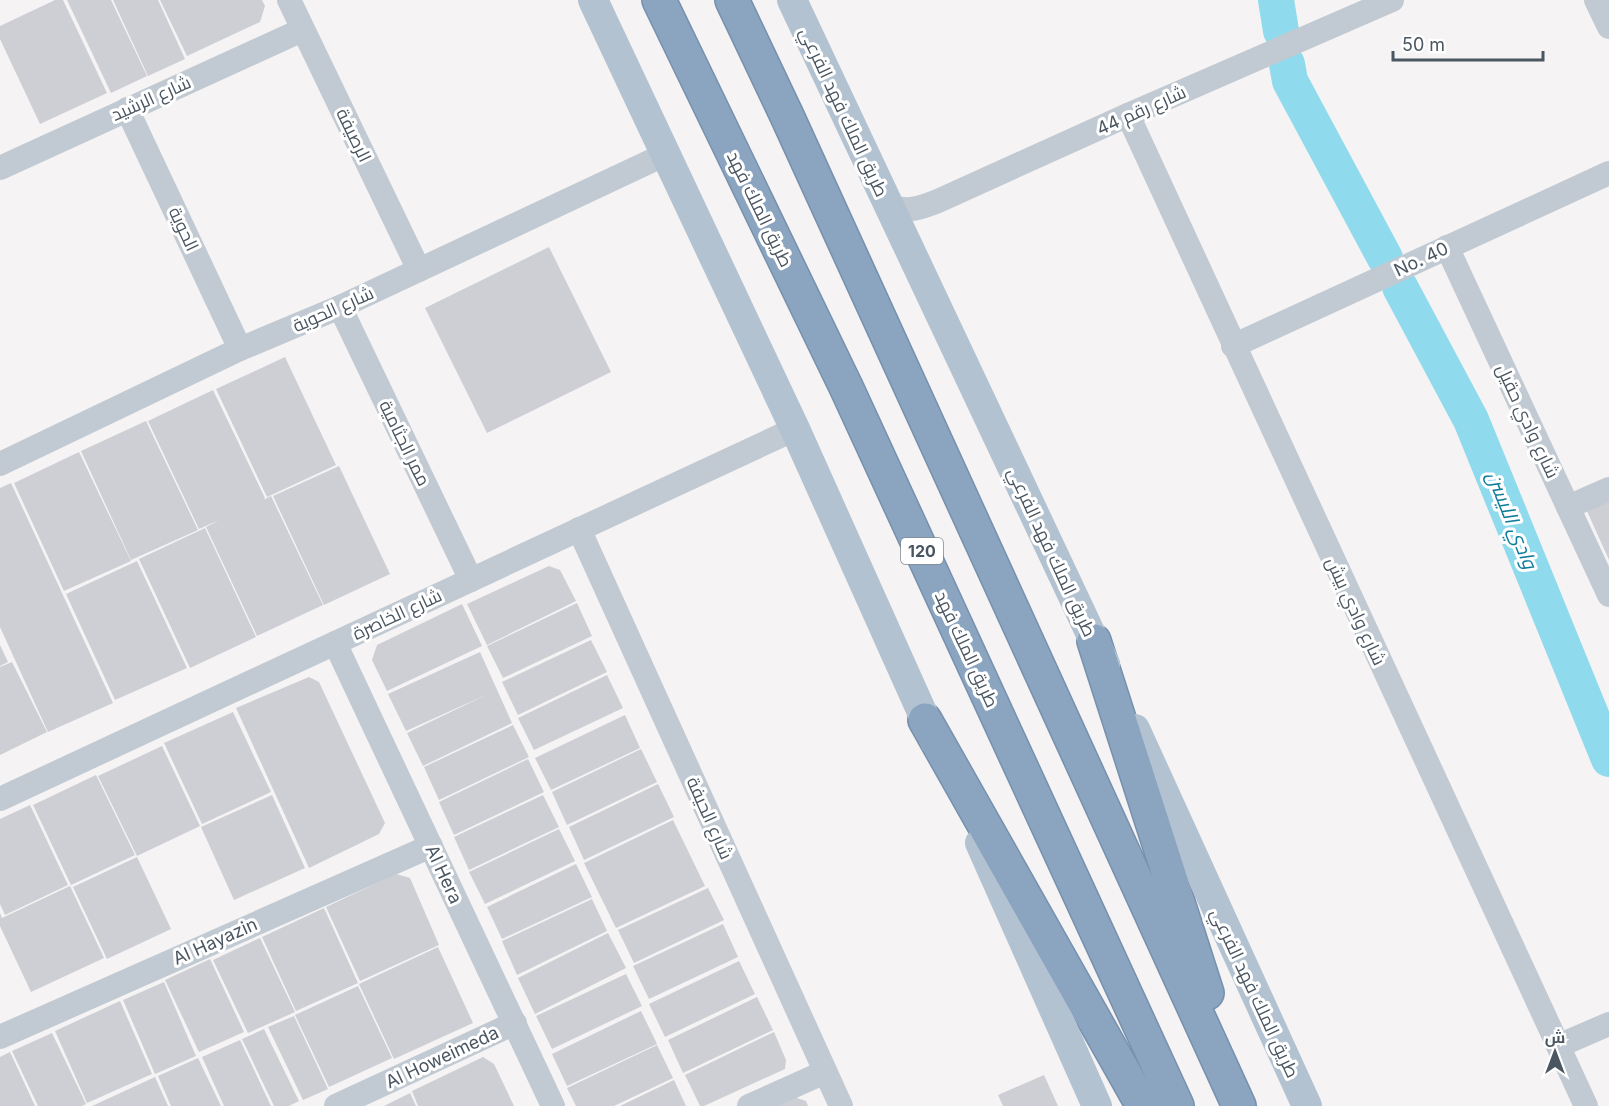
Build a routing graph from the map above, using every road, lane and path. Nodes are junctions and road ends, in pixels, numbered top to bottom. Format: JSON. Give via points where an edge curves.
{"nodes":[{"id":1,"x":289,"y":0,"type":"edge"},
{"id":2,"x":593,"y":0,"type":"edge"},
{"id":3,"x":659,"y":0,"type":"edge"},
{"id":4,"x":732,"y":0,"type":"edge"},
{"id":5,"x":792,"y":0,"type":"edge"},
{"id":6,"x":1596,"y":0,"type":"edge"},
{"id":7,"x":1381,"y":2,"type":"edge"},
{"id":8,"x":1609,"y":27,"type":"edge"},
{"id":9,"x":302,"y":30,"type":"junction"},
{"id":10,"x":128,"y":109,"type":"junction"},
{"id":11,"x":1128,"y":115,"type":"junction"},
{"id":12,"x":666,"y":154,"type":"junction"},
{"id":13,"x":0,"y":168,"type":"edge"},
{"id":14,"x":1609,"y":173,"type":"edge"},
{"id":15,"x":888,"y":206,"type":"junction"},
{"id":16,"x":1448,"y":247,"type":"junction"},
{"id":17,"x":419,"y":270,"type":"junction"},
{"id":18,"x":340,"y":307,"type":"junction"},
{"id":19,"x":1233,"y":346,"type":"junction"},
{"id":20,"x":240,"y":349,"type":"junction"},
{"id":21,"x":795,"y":429,"type":"junction"},
{"id":22,"x":0,"y":464,"type":"edge"},
{"id":23,"x":1609,"y":489,"type":"edge"},
{"id":24,"x":1568,"y":507,"type":"junction"},
{"id":25,"x":579,"y":530,"type":"junction"},
{"id":26,"x":471,"y":580,"type":"junction"},
{"id":27,"x":1609,"y":595,"type":"edge"},
{"id":28,"x":1094,"y":641,"type":"junction"},
{"id":29,"x":335,"y":643,"type":"junction"},
{"id":30,"x":925,"y":720,"type":"junction"},
{"id":31,"x":0,"y":799,"type":"edge"},
{"id":32,"x":431,"y":846,"type":"junction"},
{"id":33,"x":515,"y":1023,"type":"junction"},
{"id":34,"x":1609,"y":1024,"type":"edge"},
{"id":35,"x":0,"y":1037,"type":"edge"},
{"id":36,"x":1558,"y":1046,"type":"junction"},
{"id":37,"x":825,"y":1072,"type":"junction"},
{"id":38,"x":336,"y":1106,"type":"edge"},
{"id":39,"x":553,"y":1106,"type":"edge"},
{"id":40,"x":749,"y":1106,"type":"edge"},
{"id":41,"x":841,"y":1106,"type":"edge"},
{"id":42,"x":1097,"y":1106,"type":"edge"},
{"id":43,"x":1143,"y":1106,"type":"edge"},
{"id":44,"x":1177,"y":1106,"type":"edge"},
{"id":45,"x":1241,"y":1106,"type":"edge"},
{"id":46,"x":1307,"y":1106,"type":"edge"},
{"id":47,"x":1586,"y":1106,"type":"edge"}],
"edges":[{"from":1,"to":9,"type":"street","name":"الرصيفة"},
{"from":2,"to":12,"type":"main road"},
{"from":3,"to":44,"type":"highway","name":"طريق الملك فهد","number":"120","via":[[847,389]]},
{"from":4,"to":45,"type":"highway"},
{"from":5,"to":15,"type":"main road","name":"طريق الملك فهد الفرعي"},
{"from":6,"to":8,"type":"street"},
{"from":7,"to":11,"type":"street","name":"شارع رقم 44"},
{"from":9,"to":10,"type":"street","name":"شارع الرشيد"},
{"from":9,"to":17,"type":"street","name":"الرصيفة"},
{"from":10,"to":13,"type":"street","name":"شارع الرشيد"},
{"from":10,"to":20,"type":"street","name":"الحوية"},
{"from":11,"to":15,"type":"street","name":"شارع رقم 44","via":[[919,209],[904,211]]},
{"from":11,"to":19,"type":"street","name":"شارع وادي بيش"},
{"from":12,"to":17,"type":"street","name":"شارع الحوية"},
{"from":12,"to":21,"type":"main road"},
{"from":14,"to":16,"type":"street","name":"No. 40"},
{"from":15,"to":28,"type":"main road","name":"طريق الملك فهد الفرعي"},
{"from":16,"to":19,"type":"street","name":"No. 40"},
{"from":16,"to":24,"type":"street","name":"شارع وادي حقيل"},
{"from":17,"to":18,"type":"street","name":"شارع الحوية"},
{"from":18,"to":20,"type":"street","name":"شارع الحوية"},
{"from":18,"to":26,"type":"street","name":"ممر الجثامية"},
{"from":19,"to":36,"type":"street","name":"شارع وادي بيش"},
{"from":20,"to":22,"type":"street","name":"شارع الحوية"},
{"from":21,"to":25,"type":"street","name":"شارع الخاصرة"},
{"from":21,"to":30,"type":"main road"},
{"from":23,"to":24,"type":"street"},
{"from":24,"to":27,"type":"street","name":"شارع وادي حقيل"},
{"from":25,"to":26,"type":"street","name":"شارع الخاصرة"},
{"from":25,"to":37,"type":"street","name":"شارع الحيفة"},
{"from":26,"to":29,"type":"street","name":"شارع الخاصرة"},
{"from":28,"to":45,"type":"highway"},
{"from":28,"to":46,"type":"main road","name":"طريق الملك فهد الفرعي"},
{"from":29,"to":31,"type":"street","name":"شارع الخاصرة"},
{"from":29,"to":32,"type":"street","name":"Al Hera"},
{"from":30,"to":42,"type":"main road"},
{"from":30,"to":43,"type":"highway"},
{"from":32,"to":33,"type":"street","name":"Al Hera"},
{"from":32,"to":35,"type":"street","name":"Al Hayazin"},
{"from":33,"to":38,"type":"street","name":"Al Howeimeda"},
{"from":33,"to":39,"type":"street","name":"Al Hera"},
{"from":34,"to":36,"type":"street"},
{"from":36,"to":47,"type":"street","name":"شارع وادي بيش"},
{"from":37,"to":40,"type":"street"},
{"from":37,"to":41,"type":"street","name":"شارع الحيفة"}]}
